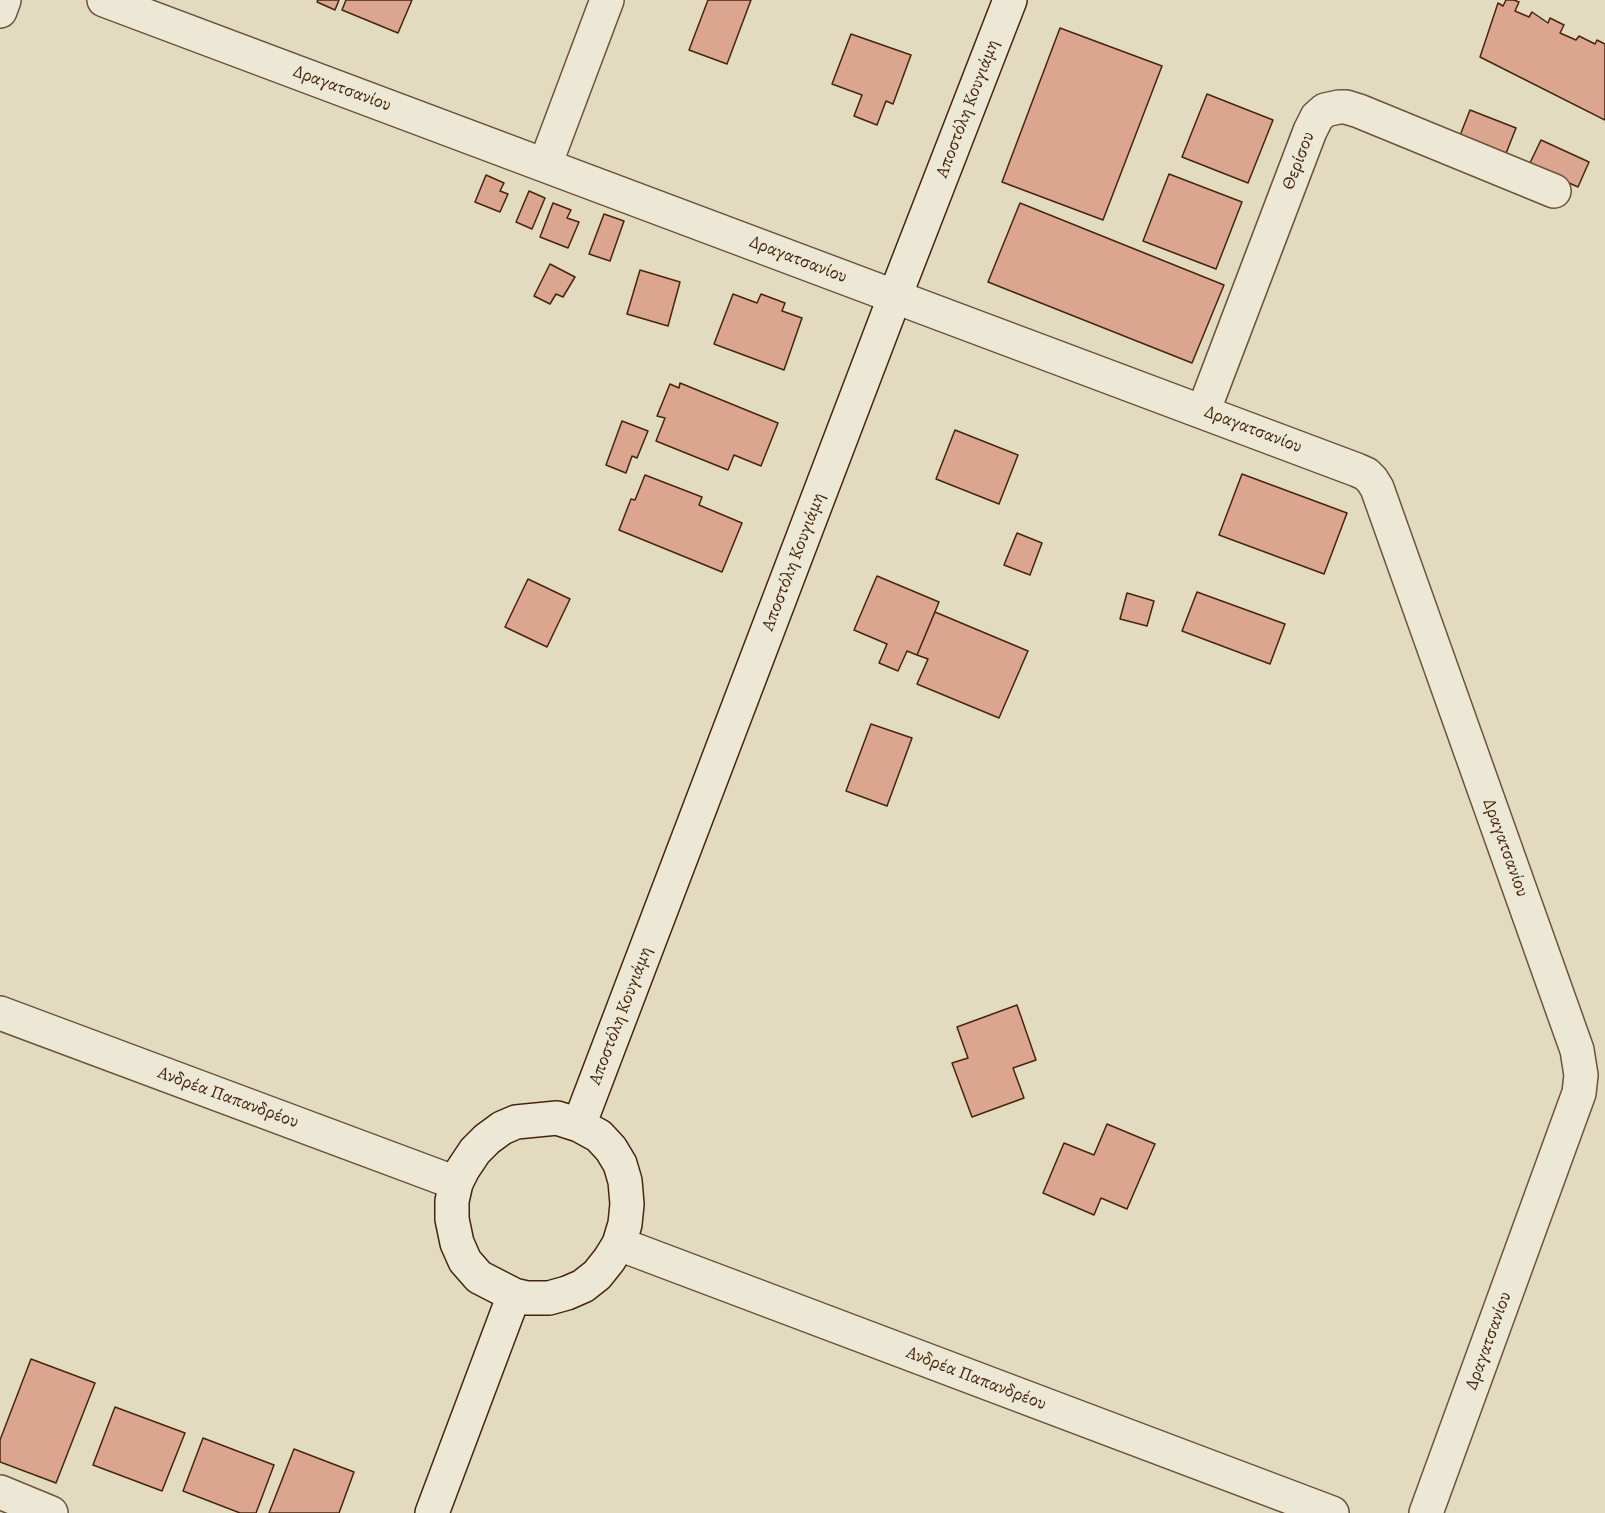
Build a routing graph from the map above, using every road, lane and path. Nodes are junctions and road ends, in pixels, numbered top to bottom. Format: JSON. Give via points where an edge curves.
{"nodes":[{"id":1,"x":4,"y":0,"type":"edge"},
{"id":2,"x":104,"y":0,"type":"edge"},
{"id":3,"x":607,"y":0,"type":"edge"},
{"id":4,"x":1011,"y":0,"type":"edge"},
{"id":5,"x":0,"y":11,"type":"edge"},
{"id":6,"x":545,"y":165,"type":"junction"},
{"id":7,"x":1554,"y":191,"type":"dead end"},
{"id":8,"x":895,"y":296,"type":"junction"},
{"id":9,"x":1203,"y":412,"type":"junction"},
{"id":10,"x":0,"y":1013,"type":"edge"},
{"id":11,"x":579,"y":1125,"type":"junction"},
{"id":12,"x":456,"y":1183,"type":"junction"},
{"id":13,"x":619,"y":1244,"type":"junction"},
{"id":14,"x":514,"y":1295,"type":"junction"},
{"id":15,"x":0,"y":1492,"type":"edge"},
{"id":16,"x":51,"y":1513,"type":"edge"},
{"id":17,"x":432,"y":1513,"type":"edge"},
{"id":18,"x":1332,"y":1513,"type":"edge"},
{"id":19,"x":1426,"y":1513,"type":"edge"}],
"edges":[{"from":1,"to":5,"type":"street"},
{"from":2,"to":6,"type":"street","name":"Δραγατσανίου"},
{"from":3,"to":6,"type":"street"},
{"from":4,"to":8,"type":"street","name":"Αποστόλη Κουγιάμη"},
{"from":6,"to":8,"type":"street","name":"Δραγατσανίου"},
{"from":7,"to":9,"type":"street","name":"Θερίσου","via":[[1359,111],[1339,107],[1325,110],[1310,131]]},
{"from":8,"to":9,"type":"street","name":"Δραγατσανίου"},
{"from":8,"to":11,"type":"street","name":"Αποστόλη Κουγιάμη"},
{"from":9,"to":19,"type":"street","name":"Δραγατσανίου","via":[[1357,470],[1366,474],[1377,488],[1580,1062],[1579,1093]]},
{"from":10,"to":12,"type":"street","name":"Ανδρέα Παπανδρέου"},
{"from":11,"to":12,"type":"street","via":[[557,1118],[516,1122],[502,1128],[475,1151]]},
{"from":11,"to":13,"type":"street","via":[[599,1136],[620,1164],[627,1204]]},
{"from":12,"to":14,"type":"street","via":[[452,1219],[465,1261],[479,1277]]},
{"from":13,"to":14,"type":"street","via":[[597,1275],[583,1286],[549,1298]]},
{"from":13,"to":18,"type":"street","name":"Ανδρέα Παπανδρέου"},
{"from":14,"to":17,"type":"street"},
{"from":15,"to":16,"type":"street"}]}
